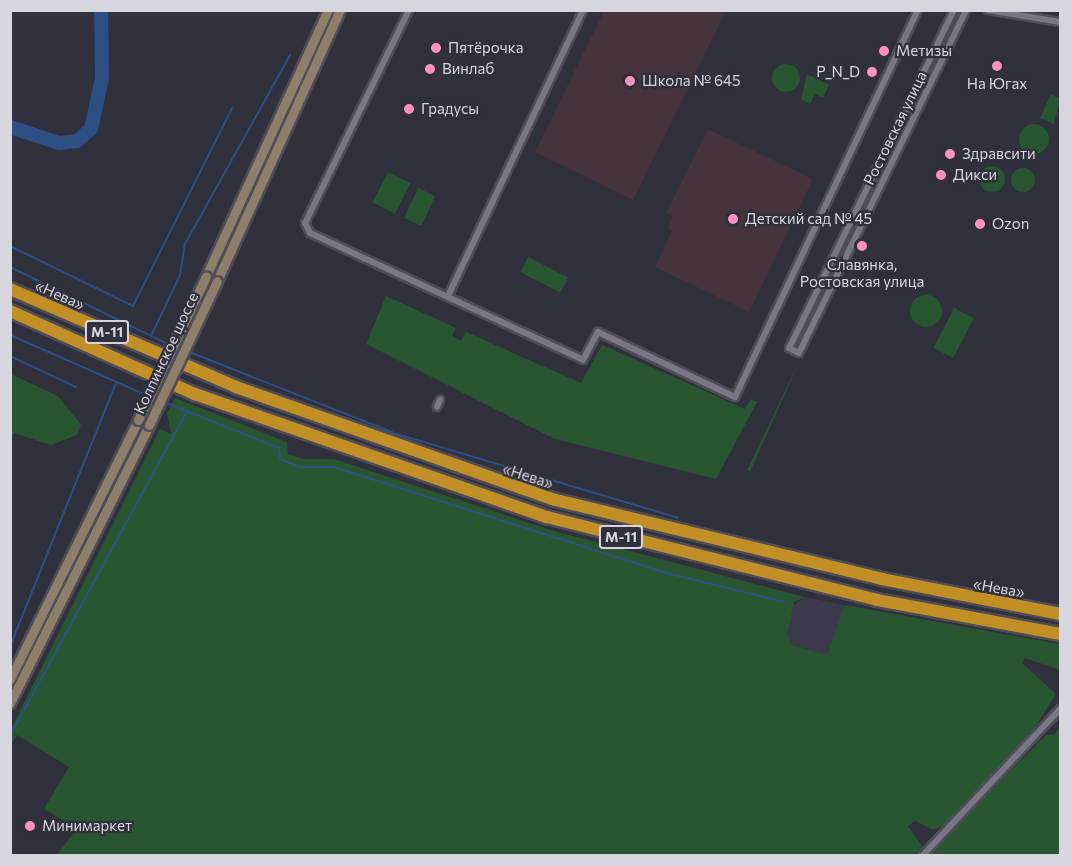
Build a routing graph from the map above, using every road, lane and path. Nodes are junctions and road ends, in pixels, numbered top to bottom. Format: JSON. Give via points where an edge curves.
{"nodes":[{"id":1,"x":328,"y":10,"type":"edge"},
{"id":2,"x":340,"y":10,"type":"edge"},
{"id":3,"x":409,"y":10,"type":"edge"},
{"id":4,"x":583,"y":10,"type":"edge"},
{"id":5,"x":918,"y":10,"type":"edge"},
{"id":6,"x":954,"y":10,"type":"edge"},
{"id":7,"x":966,"y":10,"type":"edge"},
{"id":8,"x":988,"y":10,"type":"edge"},
{"id":9,"x":1060,"y":22,"type":"edge"},
{"id":10,"x":10,"y":289,"type":"edge"},
{"id":11,"x":448,"y":296,"type":"junction"},
{"id":12,"x":10,"y":311,"type":"edge"},
{"id":13,"x":440,"y":400,"type":"dead end"},
{"id":14,"x":437,"y":407,"type":"dead end"},
{"id":15,"x":1060,"y":614,"type":"edge"},
{"id":16,"x":1060,"y":634,"type":"edge"},
{"id":17,"x":10,"y":679,"type":"edge"},
{"id":18,"x":10,"y":703,"type":"edge"},
{"id":19,"x":1060,"y":709,"type":"edge"},
{"id":20,"x":922,"y":855,"type":"edge"}],
"edges":[{"from":1,"to":17,"type":"main road","name":"Колпинское шоссе","bridge":true,"via":[[138,420]]},
{"from":2,"to":18,"type":"main road","name":"Колпинское шоссе","bridge":true,"via":[[149,425]]},
{"from":3,"to":11,"type":"street","via":[[305,223],[310,233]]},
{"from":4,"to":11,"type":"street"},
{"from":5,"to":11,"type":"street","via":[[735,397],[598,332],[583,360]]},
{"from":6,"to":7,"type":"street","name":"Ростовская улица","via":[[789,348],[799,353]]},
{"from":8,"to":9,"type":"street"},
{"from":10,"to":15,"type":"highway","name":"«Нева»","number":"М-11","via":[[247,391],[552,499],[893,582]]},
{"from":12,"to":16,"type":"highway","number":"М-11","via":[[195,394],[547,517],[877,600]]},
{"from":13,"to":14,"type":"street"},
{"from":19,"to":20,"type":"street"}]}
